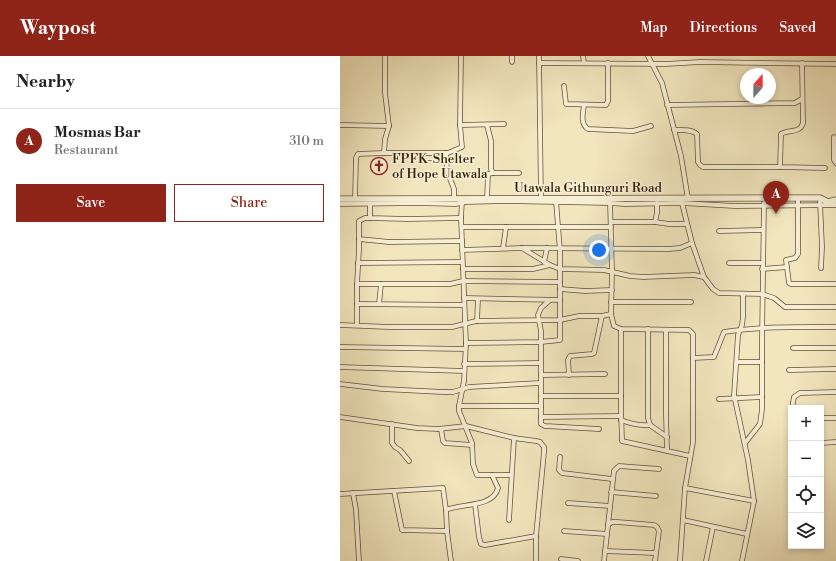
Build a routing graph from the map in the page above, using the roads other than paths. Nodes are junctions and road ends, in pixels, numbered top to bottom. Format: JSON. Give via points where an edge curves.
{"nodes":[{"id":1,"x":385,"y":56,"type":"edge"},
{"id":2,"x":461,"y":56,"type":"edge"},
{"id":3,"x":512,"y":56,"type":"edge"},
{"id":4,"x":539,"y":56,"type":"edge"},
{"id":5,"x":583,"y":56,"type":"edge"},
{"id":6,"x":648,"y":56,"type":"edge"},
{"id":7,"x":700,"y":56,"type":"edge"},
{"id":8,"x":777,"y":56,"type":"edge"},
{"id":9,"x":512,"y":62,"type":"dead end"},
{"id":10,"x":584,"y":62,"type":"junction"},
{"id":11,"x":700,"y":62,"type":"junction"},
{"id":12,"x":777,"y":62,"type":"junction"},
{"id":13,"x":539,"y":63,"type":"junction"},
{"id":14,"x":608,"y":63,"type":"junction"},
{"id":15,"x":802,"y":63,"type":"junction"},
{"id":16,"x":651,"y":64,"type":"junction"},
{"id":17,"x":836,"y":64,"type":"edge"},
{"id":18,"x":564,"y":86,"type":"dead end"},
{"id":19,"x":802,"y":99,"type":"junction"},
{"id":20,"x":584,"y":105,"type":"junction"},
{"id":21,"x":667,"y":105,"type":"junction"},
{"id":22,"x":504,"y":124,"type":"dead end"},
{"id":23,"x":340,"y":125,"type":"edge"},
{"id":24,"x":460,"y":125,"type":"junction"},
{"id":25,"x":487,"y":125,"type":"junction"},
{"id":26,"x":389,"y":126,"type":"junction"},
{"id":27,"x":651,"y":126,"type":"dead end"},
{"id":28,"x":674,"y":130,"type":"junction"},
{"id":29,"x":834,"y":137,"type":"dead end"},
{"id":30,"x":384,"y":152,"type":"junction"},
{"id":31,"x":446,"y":153,"type":"junction"},
{"id":32,"x":836,"y":163,"type":"edge"},
{"id":33,"x":780,"y":168,"type":"junction"},
{"id":34,"x":825,"y":168,"type":"dead end"},
{"id":35,"x":492,"y":173,"type":"junction"},
{"id":36,"x":519,"y":173,"type":"dead end"},
{"id":37,"x":541,"y":198,"type":"junction"},
{"id":38,"x":340,"y":199,"type":"edge"},
{"id":39,"x":355,"y":199,"type":"junction"},
{"id":40,"x":454,"y":199,"type":"junction"},
{"id":41,"x":487,"y":199,"type":"junction"},
{"id":42,"x":688,"y":199,"type":"junction"},
{"id":43,"x":836,"y":200,"type":"edge"},
{"id":44,"x":462,"y":201,"type":"junction"},
{"id":45,"x":556,"y":201,"type":"junction"},
{"id":46,"x":610,"y":201,"type":"junction"},
{"id":47,"x":657,"y":201,"type":"junction"},
{"id":48,"x":675,"y":201,"type":"junction"},
{"id":49,"x":764,"y":202,"type":"junction"},
{"id":50,"x":798,"y":202,"type":"junction"},
{"id":51,"x":820,"y":202,"type":"junction"},
{"id":52,"x":682,"y":203,"type":"junction"},
{"id":53,"x":340,"y":204,"type":"edge"},
{"id":54,"x":370,"y":204,"type":"junction"},
{"id":55,"x":836,"y":204,"type":"edge"},
{"id":56,"x":370,"y":218,"type":"junction"},
{"id":57,"x":461,"y":218,"type":"junction"},
{"id":58,"x":655,"y":222,"type":"junction"},
{"id":59,"x":611,"y":224,"type":"junction"},
{"id":60,"x":687,"y":224,"type":"junction"},
{"id":61,"x":462,"y":227,"type":"junction"},
{"id":62,"x":506,"y":227,"type":"junction"},
{"id":63,"x":558,"y":227,"type":"junction"},
{"id":64,"x":763,"y":230,"type":"junction"},
{"id":65,"x":719,"y":231,"type":"dead end"},
{"id":66,"x":359,"y":239,"type":"junction"},
{"id":67,"x":462,"y":241,"type":"junction"},
{"id":68,"x":692,"y":243,"type":"junction"},
{"id":69,"x":503,"y":248,"type":"junction"},
{"id":70,"x":522,"y":248,"type":"junction"},
{"id":71,"x":547,"y":248,"type":"junction"},
{"id":72,"x":559,"y":248,"type":"junction"},
{"id":73,"x":611,"y":249,"type":"junction"},
{"id":74,"x":462,"y":250,"type":"junction"},
{"id":75,"x":462,"y":262,"type":"junction"},
{"id":76,"x":544,"y":262,"type":"junction"},
{"id":77,"x":358,"y":263,"type":"junction"},
{"id":78,"x":729,"y":263,"type":"dead end"},
{"id":79,"x":762,"y":263,"type":"junction"},
{"id":80,"x":550,"y":265,"type":"junction"},
{"id":81,"x":787,"y":267,"type":"junction"},
{"id":82,"x":821,"y":268,"type":"dead end"},
{"id":83,"x":560,"y":269,"type":"junction"},
{"id":84,"x":762,"y":269,"type":"junction"},
{"id":85,"x":463,"y":270,"type":"junction"},
{"id":86,"x":612,"y":272,"type":"junction"},
{"id":87,"x":704,"y":276,"type":"junction"},
{"id":88,"x":463,"y":281,"type":"junction"},
{"id":89,"x":560,"y":282,"type":"junction"},
{"id":90,"x":357,"y":284,"type":"junction"},
{"id":91,"x":381,"y":284,"type":"junction"},
{"id":92,"x":836,"y":284,"type":"edge"},
{"id":93,"x":560,"y":289,"type":"junction"},
{"id":94,"x":612,"y":290,"type":"junction"},
{"id":95,"x":743,"y":294,"type":"junction"},
{"id":96,"x":762,"y":294,"type":"junction"},
{"id":97,"x":464,"y":298,"type":"junction"},
{"id":98,"x":478,"y":299,"type":"junction"},
{"id":99,"x":550,"y":300,"type":"junction"},
{"id":100,"x":560,"y":300,"type":"junction"},
{"id":101,"x":611,"y":302,"type":"junction"},
{"id":102,"x":691,"y":302,"type":"dead end"},
{"id":103,"x":357,"y":304,"type":"junction"},
{"id":104,"x":379,"y":304,"type":"junction"},
{"id":105,"x":464,"y":305,"type":"junction"},
{"id":106,"x":836,"y":307,"type":"edge"},
{"id":107,"x":611,"y":314,"type":"junction"},
{"id":108,"x":602,"y":316,"type":"junction"},
{"id":109,"x":540,"y":320,"type":"junction"},
{"id":110,"x":560,"y":320,"type":"junction"},
{"id":111,"x":477,"y":321,"type":"junction"},
{"id":112,"x":466,"y":324,"type":"junction"},
{"id":113,"x":340,"y":325,"type":"edge"},
{"id":114,"x":357,"y":325,"type":"junction"},
{"id":115,"x":762,"y":328,"type":"junction"},
{"id":116,"x":836,"y":328,"type":"edge"},
{"id":117,"x":621,"y":329,"type":"junction"},
{"id":118,"x":648,"y":330,"type":"junction"},
{"id":119,"x":666,"y":330,"type":"junction"},
{"id":120,"x":741,"y":330,"type":"junction"},
{"id":121,"x":541,"y":342,"type":"junction"},
{"id":122,"x":466,"y":343,"type":"junction"},
{"id":123,"x":340,"y":347,"type":"edge"},
{"id":124,"x":465,"y":348,"type":"junction"},
{"id":125,"x":793,"y":348,"type":"dead end"},
{"id":126,"x":836,"y":348,"type":"edge"},
{"id":127,"x":693,"y":358,"type":"junction"},
{"id":128,"x":737,"y":362,"type":"junction"},
{"id":129,"x":762,"y":362,"type":"junction"},
{"id":130,"x":540,"y":363,"type":"junction"},
{"id":131,"x":464,"y":364,"type":"junction"},
{"id":132,"x":340,"y":367,"type":"edge"},
{"id":133,"x":836,"y":369,"type":"edge"},
{"id":134,"x":789,"y":370,"type":"dead end"},
{"id":135,"x":464,"y":371,"type":"junction"},
{"id":136,"x":605,"y":374,"type":"dead end"},
{"id":137,"x":540,"y":375,"type":"junction"},
{"id":138,"x":569,"y":375,"type":"junction"},
{"id":139,"x":540,"y":383,"type":"junction"},
{"id":140,"x":340,"y":384,"type":"edge"},
{"id":141,"x":462,"y":389,"type":"junction"},
{"id":142,"x":836,"y":392,"type":"edge"},
{"id":143,"x":541,"y":396,"type":"junction"},
{"id":144,"x":621,"y":396,"type":"junction"},
{"id":145,"x":762,"y":397,"type":"junction"},
{"id":146,"x":734,"y":398,"type":"junction"},
{"id":147,"x":718,"y":399,"type":"dead end"},
{"id":148,"x":793,"y":405,"type":"edge"},
{"id":149,"x":459,"y":406,"type":"junction"},
{"id":150,"x":541,"y":406,"type":"junction"},
{"id":151,"x":541,"y":416,"type":"junction"},
{"id":152,"x":340,"y":417,"type":"edge"},
{"id":153,"x":621,"y":418,"type":"junction"},
{"id":154,"x":824,"y":418,"type":"edge"},
{"id":155,"x":836,"y":418,"type":"edge"},
{"id":156,"x":392,"y":424,"type":"junction"},
{"id":157,"x":650,"y":424,"type":"junction"},
{"id":158,"x":466,"y":426,"type":"junction"},
{"id":159,"x":441,"y":429,"type":"junction"},
{"id":160,"x":600,"y":429,"type":"dead end"},
{"id":161,"x":667,"y":437,"type":"junction"},
{"id":162,"x":514,"y":438,"type":"junction"},
{"id":163,"x":824,"y":442,"type":"edge"},
{"id":164,"x":836,"y":442,"type":"edge"},
{"id":165,"x":745,"y":443,"type":"junction"},
{"id":166,"x":472,"y":445,"type":"junction"},
{"id":167,"x":667,"y":451,"type":"junction"},
{"id":168,"x":690,"y":456,"type":"junction"},
{"id":169,"x":560,"y":457,"type":"dead end"},
{"id":170,"x":409,"y":461,"type":"dead end"},
{"id":171,"x":659,"y":469,"type":"dead end"},
{"id":172,"x":492,"y":475,"type":"junction"},
{"id":173,"x":511,"y":475,"type":"junction"},
{"id":174,"x":612,"y":479,"type":"junction"},
{"id":175,"x":685,"y":488,"type":"junction"},
{"id":176,"x":394,"y":491,"type":"junction"},
{"id":177,"x":611,"y":492,"type":"junction"},
{"id":178,"x":353,"y":493,"type":"junction"},
{"id":179,"x":340,"y":494,"type":"edge"},
{"id":180,"x":656,"y":496,"type":"dead end"},
{"id":181,"x":754,"y":501,"type":"junction"},
{"id":182,"x":568,"y":503,"type":"dead end"},
{"id":183,"x":475,"y":505,"type":"junction"},
{"id":184,"x":610,"y":506,"type":"junction"},
{"id":185,"x":446,"y":510,"type":"junction"},
{"id":186,"x":509,"y":520,"type":"dead end"},
{"id":187,"x":683,"y":520,"type":"junction"},
{"id":188,"x":608,"y":525,"type":"junction"},
{"id":189,"x":713,"y":527,"type":"junction"},
{"id":190,"x":447,"y":530,"type":"junction"},
{"id":191,"x":564,"y":531,"type":"dead end"},
{"id":192,"x":606,"y":534,"type":"junction"},
{"id":193,"x":747,"y":534,"type":"junction"},
{"id":194,"x":536,"y":536,"type":"junction"},
{"id":195,"x":605,"y":551,"type":"junction"},
{"id":196,"x":655,"y":553,"type":"junction"},
{"id":197,"x":561,"y":559,"type":"dead end"},
{"id":198,"x":359,"y":561,"type":"edge"},
{"id":199,"x":451,"y":561,"type":"edge"},
{"id":200,"x":536,"y":561,"type":"edge"},
{"id":201,"x":578,"y":561,"type":"edge"},
{"id":202,"x":604,"y":561,"type":"edge"},
{"id":203,"x":655,"y":561,"type":"edge"},
{"id":204,"x":680,"y":561,"type":"edge"},
{"id":205,"x":706,"y":561,"type":"edge"},
{"id":206,"x":742,"y":561,"type":"edge"}],
"edges":[{"from":1,"to":26,"type":"street","via":[[385,93]]},
{"from":2,"to":24,"type":"street"},
{"from":3,"to":9,"type":"street"},
{"from":4,"to":13,"type":"street"},
{"from":5,"to":10,"type":"street"},
{"from":6,"to":16,"type":"street"},
{"from":7,"to":11,"type":"street"},
{"from":8,"to":12,"type":"street"},
{"from":10,"to":13,"type":"street"},
{"from":10,"to":14,"type":"street"},
{"from":11,"to":12,"type":"street"},
{"from":11,"to":16,"type":"street"},
{"from":12,"to":15,"type":"street"},
{"from":13,"to":37,"type":"street"},
{"from":14,"to":16,"type":"street"},
{"from":14,"to":20,"type":"street","via":[[606,105]]},
{"from":15,"to":17,"type":"street"},
{"from":15,"to":19,"type":"street"},
{"from":16,"to":21,"type":"street","via":[[662,83]]},
{"from":18,"to":20,"type":"street","via":[[566,104]]},
{"from":19,"to":21,"type":"street","via":[[795,103]]},
{"from":19,"to":33,"type":"street","via":[[802,127],[781,134]]},
{"from":20,"to":27,"type":"street","via":[[583,124],[588,129],[633,131]]},
{"from":21,"to":28,"type":"street"},
{"from":22,"to":25,"type":"street"},
{"from":23,"to":26,"type":"street"},
{"from":24,"to":25,"type":"street"},
{"from":24,"to":31,"type":"street","via":[[462,147]]},
{"from":25,"to":35,"type":"street","via":[[491,141]]},
{"from":26,"to":30,"type":"street"},
{"from":28,"to":33,"type":"street","via":[[697,134],[700,166]]},
{"from":28,"to":42,"type":"street"},
{"from":29,"to":32,"type":"street"},
{"from":30,"to":31,"type":"street"},
{"from":30,"to":39,"type":"street","via":[[363,153],[357,156]]},
{"from":31,"to":40,"type":"street","via":[[447,171],[454,189]]},
{"from":33,"to":34,"type":"street"},
{"from":35,"to":36,"type":"street"},
{"from":35,"to":41,"type":"street","via":[[488,174]]},
{"from":37,"to":41,"type":"street","name":"Utawala Githunguri Road"},
{"from":37,"to":45,"type":"street","name":"Utawala Githunguri Road"},
{"from":38,"to":39,"type":"street","name":"Utawala Githunguri Road"},
{"from":39,"to":40,"type":"street","name":"Utawala Githunguri Road"},
{"from":40,"to":44,"type":"street","name":"Utawala Githunguri Road"},
{"from":41,"to":44,"type":"street","name":"Utawala Githunguri Road"},
{"from":42,"to":48,"type":"street","name":"Utawala Githunguri Road"},
{"from":42,"to":49,"type":"street","name":"Utawala Githunguri Road"},
{"from":43,"to":51,"type":"street","name":"Utawala Githunguri Road"},
{"from":44,"to":45,"type":"street"},
{"from":44,"to":54,"type":"street"},
{"from":44,"to":57,"type":"street"},
{"from":45,"to":46,"type":"street","name":"Utawala Githunguri Road"},
{"from":45,"to":63,"type":"street"},
{"from":46,"to":47,"type":"street","name":"Utawala Githunguri Road"},
{"from":46,"to":59,"type":"street"},
{"from":47,"to":48,"type":"street","name":"Utawala Githunguri Road"},
{"from":47,"to":58,"type":"street"},
{"from":48,"to":52,"type":"street"},
{"from":49,"to":50,"type":"street","name":"Utawala Githunguri Road"},
{"from":49,"to":52,"type":"street","via":[[735,206]]},
{"from":49,"to":64,"type":"street"},
{"from":50,"to":51,"type":"street","name":"Utawala Githunguri Road"},
{"from":50,"to":81,"type":"street","via":[[798,254],[795,258],[788,258]]},
{"from":51,"to":55,"type":"street"},
{"from":51,"to":82,"type":"street"},
{"from":52,"to":60,"type":"street"},
{"from":53,"to":54,"type":"street"},
{"from":54,"to":56,"type":"street"},
{"from":56,"to":57,"type":"street"},
{"from":56,"to":66,"type":"street","via":[[359,221]]},
{"from":57,"to":61,"type":"street"},
{"from":58,"to":59,"type":"street"},
{"from":58,"to":60,"type":"street"},
{"from":59,"to":63,"type":"street"},
{"from":59,"to":73,"type":"street"},
{"from":60,"to":68,"type":"street"},
{"from":61,"to":62,"type":"street"},
{"from":61,"to":67,"type":"street"},
{"from":62,"to":63,"type":"street"},
{"from":62,"to":69,"type":"street"},
{"from":63,"to":72,"type":"street"},
{"from":64,"to":65,"type":"street"},
{"from":64,"to":79,"type":"street"},
{"from":66,"to":67,"type":"street","via":[[389,242]]},
{"from":66,"to":77,"type":"street"},
{"from":67,"to":74,"type":"street"},
{"from":68,"to":73,"type":"street","via":[[669,249]]},
{"from":68,"to":87,"type":"street"},
{"from":69,"to":70,"type":"street"},
{"from":69,"to":74,"type":"street"},
{"from":70,"to":71,"type":"street"},
{"from":70,"to":76,"type":"street"},
{"from":71,"to":72,"type":"street"},
{"from":71,"to":76,"type":"street"},
{"from":72,"to":73,"type":"street"},
{"from":72,"to":83,"type":"street"},
{"from":73,"to":86,"type":"street"},
{"from":74,"to":75,"type":"street"},
{"from":75,"to":77,"type":"street"},
{"from":75,"to":85,"type":"street"},
{"from":76,"to":80,"type":"street"},
{"from":77,"to":90,"type":"street"},
{"from":78,"to":79,"type":"street"},
{"from":79,"to":84,"type":"street"},
{"from":80,"to":83,"type":"street"},
{"from":80,"to":85,"type":"street","via":[[533,269]]},
{"from":81,"to":84,"type":"street"},
{"from":81,"to":92,"type":"street","via":[[788,280],[791,284]]},
{"from":83,"to":86,"type":"street","via":[[595,269]]},
{"from":83,"to":89,"type":"street"},
{"from":84,"to":96,"type":"street"},
{"from":85,"to":88,"type":"street"},
{"from":86,"to":87,"type":"street","via":[[636,276]]},
{"from":86,"to":94,"type":"street"},
{"from":87,"to":95,"type":"street","via":[[716,292]]},
{"from":88,"to":89,"type":"street"},
{"from":88,"to":91,"type":"street","via":[[450,284]]},
{"from":88,"to":97,"type":"street"},
{"from":89,"to":93,"type":"street"},
{"from":90,"to":91,"type":"street"},
{"from":90,"to":103,"type":"street"},
{"from":91,"to":104,"type":"street"},
{"from":93,"to":94,"type":"street"},
{"from":93,"to":100,"type":"street"},
{"from":94,"to":101,"type":"street"},
{"from":95,"to":96,"type":"street"},
{"from":95,"to":120,"type":"street"},
{"from":96,"to":106,"type":"street","via":[[774,298],[785,307]]},
{"from":96,"to":115,"type":"street"},
{"from":97,"to":98,"type":"street"},
{"from":97,"to":105,"type":"street"},
{"from":98,"to":99,"type":"street"},
{"from":98,"to":111,"type":"street"},
{"from":99,"to":100,"type":"street"},
{"from":99,"to":109,"type":"street","via":[[539,312]]},
{"from":100,"to":110,"type":"street"},
{"from":101,"to":102,"type":"street"},
{"from":101,"to":107,"type":"street"},
{"from":103,"to":104,"type":"street"},
{"from":103,"to":114,"type":"street"},
{"from":104,"to":105,"type":"street"},
{"from":105,"to":112,"type":"street"},
{"from":107,"to":108,"type":"street"},
{"from":107,"to":117,"type":"street","via":[[614,326]]},
{"from":108,"to":110,"type":"street","via":[[579,316]]},
{"from":108,"to":138,"type":"street","via":[[594,353],[570,356]]},
{"from":109,"to":110,"type":"street"},
{"from":109,"to":111,"type":"street"},
{"from":109,"to":121,"type":"street"},
{"from":110,"to":121,"type":"street","via":[[559,341]]},
{"from":111,"to":112,"type":"street"},
{"from":112,"to":114,"type":"street","via":[[452,327]]},
{"from":112,"to":122,"type":"street"},
{"from":113,"to":114,"type":"street"},
{"from":115,"to":116,"type":"street"},
{"from":115,"to":120,"type":"street"},
{"from":115,"to":129,"type":"street"},
{"from":117,"to":118,"type":"street"},
{"from":117,"to":144,"type":"street"},
{"from":118,"to":119,"type":"street"},
{"from":118,"to":157,"type":"street"},
{"from":119,"to":127,"type":"street","via":[[691,331]]},
{"from":119,"to":161,"type":"street"},
{"from":120,"to":127,"type":"street","via":[[724,332],[714,357]]},
{"from":120,"to":128,"type":"street","via":[[738,335]]},
{"from":121,"to":122,"type":"street"},
{"from":121,"to":130,"type":"street"},
{"from":122,"to":124,"type":"street"},
{"from":123,"to":124,"type":"street"},
{"from":124,"to":131,"type":"street"},
{"from":125,"to":126,"type":"street"},
{"from":127,"to":168,"type":"street","via":[[693,425]]},
{"from":128,"to":129,"type":"street"},
{"from":128,"to":146,"type":"street"},
{"from":129,"to":145,"type":"street"},
{"from":130,"to":131,"type":"street"},
{"from":130,"to":137,"type":"street"},
{"from":131,"to":135,"type":"street"},
{"from":132,"to":135,"type":"street"},
{"from":133,"to":134,"type":"street"},
{"from":135,"to":141,"type":"street"},
{"from":136,"to":138,"type":"street"},
{"from":137,"to":138,"type":"street"},
{"from":137,"to":139,"type":"street"},
{"from":139,"to":141,"type":"street"},
{"from":139,"to":143,"type":"street"},
{"from":140,"to":141,"type":"street","via":[[443,392]]},
{"from":141,"to":149,"type":"street"},
{"from":142,"to":148,"type":"street","via":[[800,393],[794,397]]},
{"from":143,"to":144,"type":"street"},
{"from":143,"to":150,"type":"street"},
{"from":144,"to":153,"type":"street"},
{"from":145,"to":146,"type":"street"},
{"from":145,"to":165,"type":"street","via":[[760,424]]},
{"from":146,"to":147,"type":"street"},
{"from":146,"to":165,"type":"street"},
{"from":149,"to":150,"type":"street"},
{"from":149,"to":158,"type":"street"},
{"from":150,"to":151,"type":"street"},
{"from":151,"to":153,"type":"street"},
{"from":151,"to":160,"type":"street","via":[[541,424],[545,426]]},
{"from":152,"to":156,"type":"street"},
{"from":153,"to":157,"type":"street","via":[[640,426]]},
{"from":153,"to":167,"type":"street","via":[[622,440]]},
{"from":154,"to":155,"type":"street"},
{"from":156,"to":159,"type":"street"},
{"from":156,"to":170,"type":"street","via":[[392,443]]},
{"from":157,"to":161,"type":"street"},
{"from":158,"to":159,"type":"street"},
{"from":158,"to":162,"type":"street"},
{"from":158,"to":166,"type":"street"},
{"from":159,"to":166,"type":"street","via":[[443,441],[446,443]]},
{"from":161,"to":167,"type":"street"},
{"from":162,"to":173,"type":"street"},
{"from":162,"to":194,"type":"street","via":[[543,444]]},
{"from":163,"to":164,"type":"street"},
{"from":165,"to":181,"type":"street"},
{"from":166,"to":172,"type":"street","via":[[475,472],[479,476]]},
{"from":167,"to":168,"type":"street"},
{"from":168,"to":175,"type":"street"},
{"from":169,"to":174,"type":"street","via":[[559,470],[562,473]]},
{"from":171,"to":174,"type":"street","via":[[619,466],[614,471]]},
{"from":172,"to":173,"type":"street"},
{"from":172,"to":183,"type":"street","via":[[498,488],[496,493]]},
{"from":173,"to":186,"type":"street"},
{"from":174,"to":177,"type":"street"},
{"from":175,"to":181,"type":"street"},
{"from":175,"to":187,"type":"street"},
{"from":176,"to":178,"type":"street"},
{"from":176,"to":185,"type":"street","via":[[441,487],[444,490]]},
{"from":176,"to":190,"type":"street","via":[[402,530]]},
{"from":177,"to":180,"type":"street"},
{"from":177,"to":184,"type":"street"},
{"from":178,"to":179,"type":"street"},
{"from":178,"to":198,"type":"street"},
{"from":181,"to":193,"type":"street"},
{"from":182,"to":184,"type":"street"},
{"from":183,"to":185,"type":"street"},
{"from":183,"to":194,"type":"street","via":[[481,544]]},
{"from":184,"to":188,"type":"street"},
{"from":185,"to":190,"type":"street"},
{"from":187,"to":189,"type":"street"},
{"from":187,"to":204,"type":"street"},
{"from":188,"to":192,"type":"street"},
{"from":188,"to":196,"type":"street","via":[[612,522],[654,525],[659,531]]},
{"from":189,"to":193,"type":"street"},
{"from":189,"to":205,"type":"street"},
{"from":190,"to":199,"type":"street"},
{"from":191,"to":192,"type":"street"},
{"from":192,"to":195,"type":"street"},
{"from":193,"to":206,"type":"street"},
{"from":194,"to":200,"type":"street"},
{"from":195,"to":196,"type":"street"},
{"from":195,"to":202,"type":"street"},
{"from":196,"to":203,"type":"street"},
{"from":197,"to":201,"type":"street"}]}
